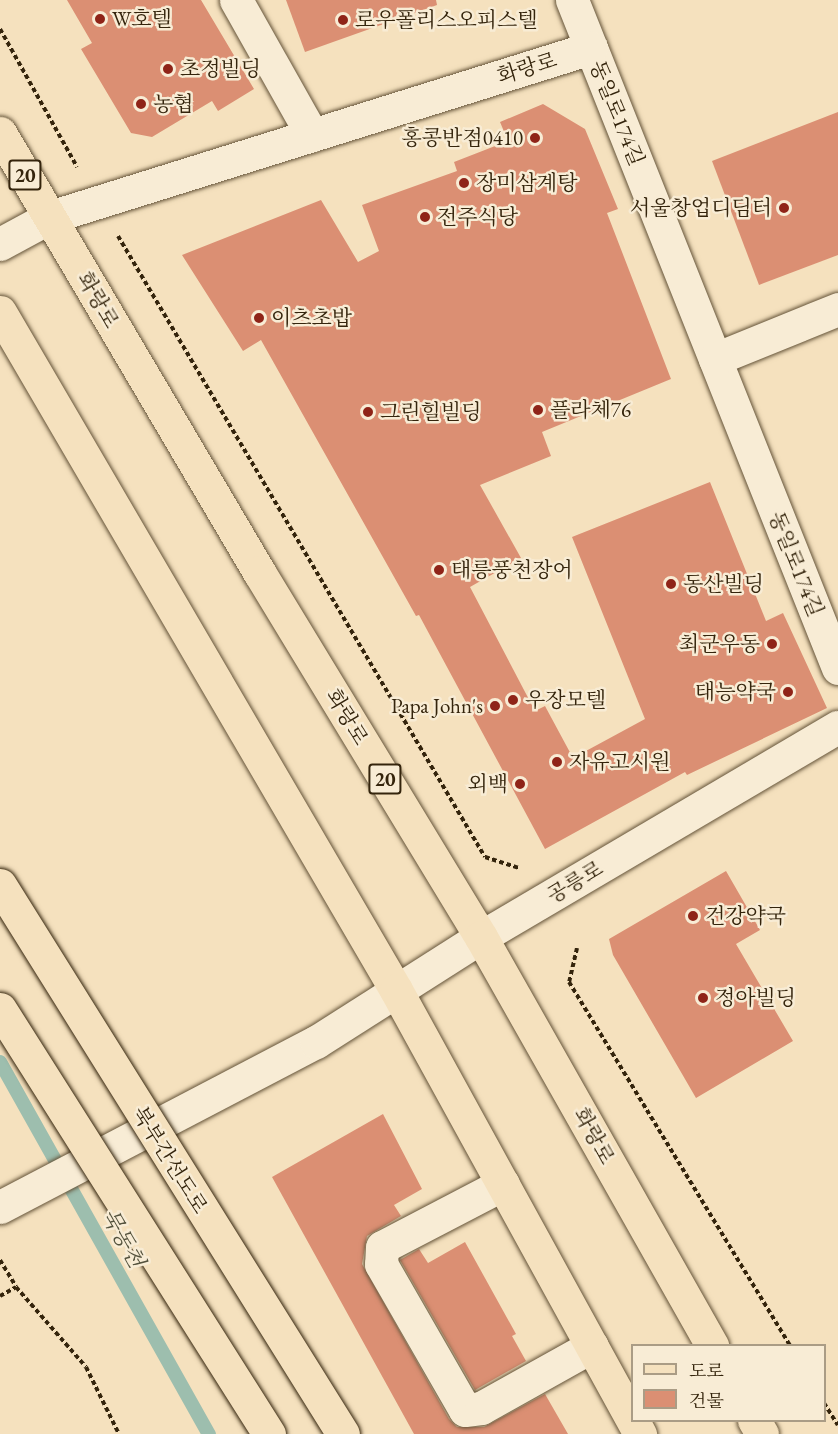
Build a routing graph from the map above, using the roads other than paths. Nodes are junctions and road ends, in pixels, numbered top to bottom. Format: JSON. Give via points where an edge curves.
{"nodes":[{"id":1,"x":236,"y":0,"type":"edge"},
{"id":2,"x":572,"y":0,"type":"edge"},
{"id":3,"x":591,"y":48,"type":"junction"},
{"id":4,"x":0,"y":133,"type":"edge"},
{"id":5,"x":312,"y":135,"type":"junction"},
{"id":6,"x":50,"y":217,"type":"junction"},
{"id":7,"x":0,"y":244,"type":"edge"},
{"id":8,"x":838,"y":309,"type":"edge"},
{"id":9,"x":0,"y":312,"type":"edge"},
{"id":10,"x":715,"y":359,"type":"junction"},
{"id":11,"x":838,"y":668,"type":"edge"},
{"id":12,"x":838,"y":727,"type":"edge"},
{"id":13,"x":0,"y":885,"type":"edge"},
{"id":14,"x":481,"y":937,"type":"junction"},
{"id":15,"x":396,"y":990,"type":"junction"},
{"id":16,"x":0,"y":1009,"type":"edge"},
{"id":17,"x":503,"y":1184,"type":"junction"},
{"id":18,"x":0,"y":1207,"type":"edge"},
{"id":19,"x":711,"y":1344,"type":"edge"},
{"id":20,"x":592,"y":1346,"type":"junction"},
{"id":21,"x":631,"y":1418,"type":"edge"},
{"id":22,"x":269,"y":1434,"type":"edge"},
{"id":23,"x":343,"y":1434,"type":"edge"}],
"edges":[{"from":1,"to":5,"type":"street"},
{"from":2,"to":3,"type":"street","name":"동일로174길"},
{"from":3,"to":5,"type":"street","name":"화랑로"},
{"from":3,"to":10,"type":"street","name":"동일로174길"},
{"from":4,"to":6,"type":"main road","name":"화랑로","number":"20"},
{"from":5,"to":6,"type":"street","name":"화랑로"},
{"from":6,"to":7,"type":"street"},
{"from":6,"to":14,"type":"main road","name":"화랑로","number":"20"},
{"from":8,"to":10,"type":"street"},
{"from":9,"to":15,"type":"main road"},
{"from":10,"to":11,"type":"street","name":"동일로174길"},
{"from":12,"to":14,"type":"street","name":"공릉로"},
{"from":13,"to":23,"type":"main road","name":"북부간선도로","bridge":true},
{"from":14,"to":15,"type":"street","name":"공릉로"},
{"from":14,"to":19,"type":"main road","name":"화랑로","number":"20"},
{"from":15,"to":17,"type":"main road"},
{"from":15,"to":18,"type":"street","name":"공릉로","bridge":true,"via":[[316,1042]]},
{"from":16,"to":22,"type":"main road","bridge":true},
{"from":17,"to":20,"type":"main road"},
{"from":17,"to":20,"type":"street","via":[[382,1247],[381,1264],[465,1410],[481,1408]]},
{"from":20,"to":21,"type":"main road"}]}
